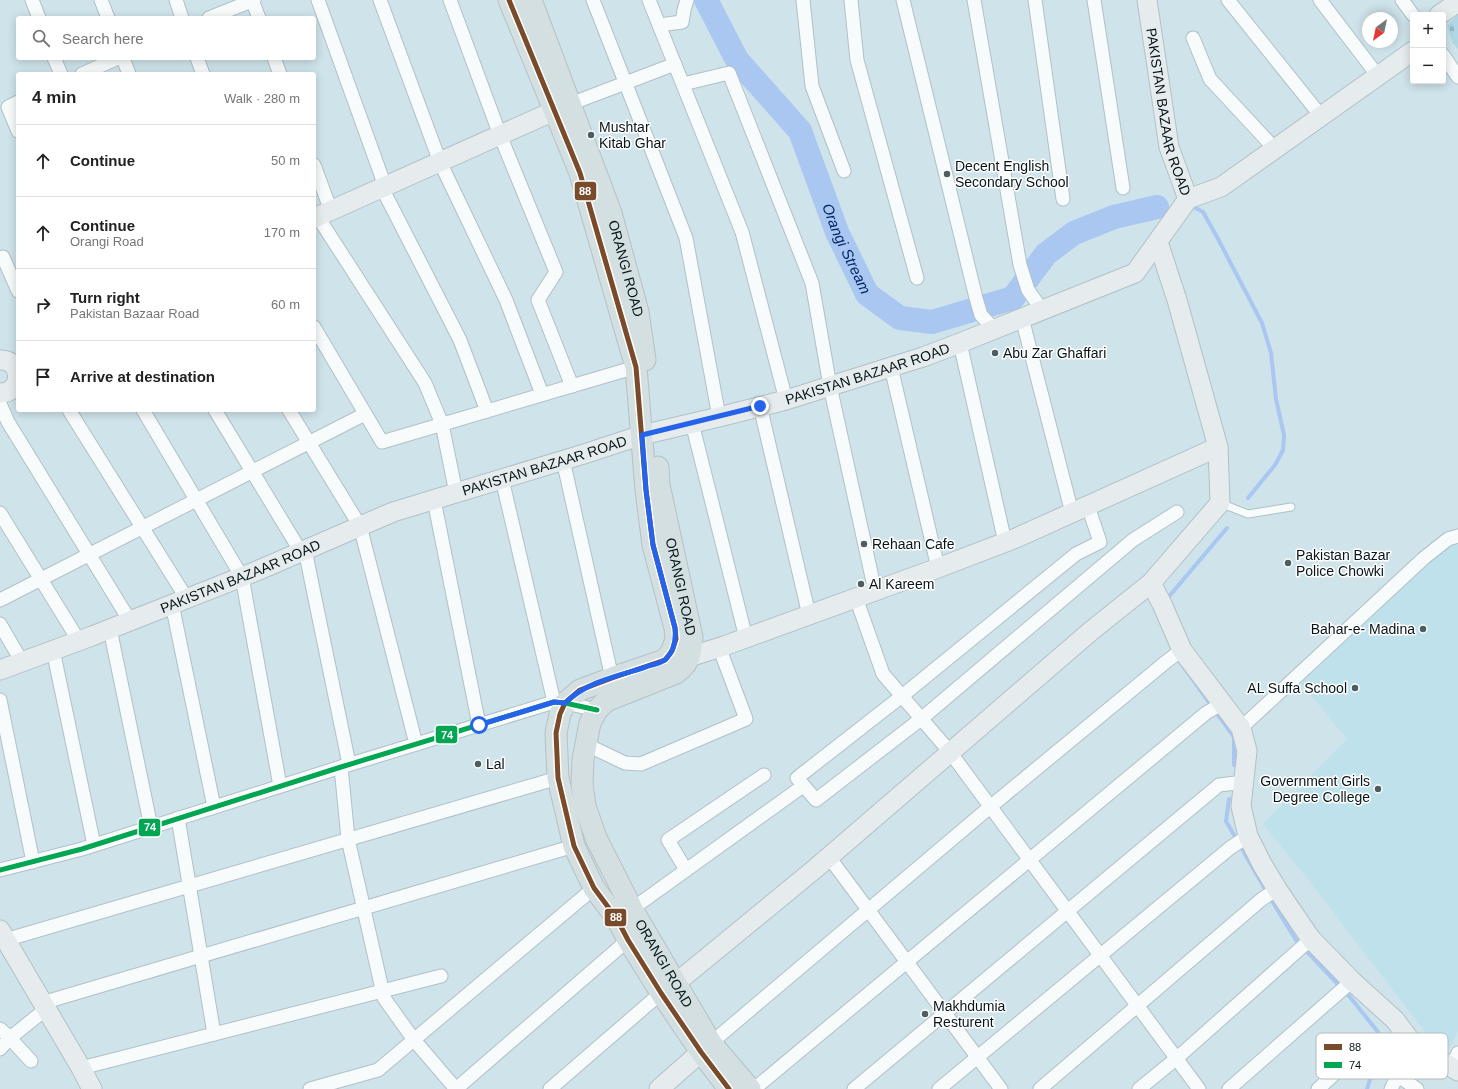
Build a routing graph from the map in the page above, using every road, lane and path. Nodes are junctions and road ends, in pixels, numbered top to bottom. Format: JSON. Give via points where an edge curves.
{"nodes":[{"id":1,"x":32,"y":0,"type":"edge"},
{"id":2,"x":101,"y":0,"type":"edge"},
{"id":3,"x":176,"y":0,"type":"edge"},
{"id":4,"x":253,"y":0,"type":"edge"},
{"id":5,"x":318,"y":0,"type":"edge"},
{"id":6,"x":380,"y":0,"type":"edge"},
{"id":7,"x":450,"y":0,"type":"edge"},
{"id":8,"x":508,"y":0,"type":"edge"},
{"id":9,"x":531,"y":0,"type":"edge"},
{"id":10,"x":594,"y":0,"type":"edge"},
{"id":11,"x":650,"y":0,"type":"edge"},
{"id":12,"x":803,"y":0,"type":"edge"},
{"id":13,"x":851,"y":0,"type":"edge"},
{"id":14,"x":903,"y":0,"type":"edge"},
{"id":15,"x":974,"y":0,"type":"edge"},
{"id":16,"x":1035,"y":0,"type":"edge"},
{"id":17,"x":1094,"y":0,"type":"edge"},
{"id":18,"x":1147,"y":0,"type":"edge"},
{"id":19,"x":1228,"y":0,"type":"edge"},
{"id":20,"x":1320,"y":0,"type":"edge"},
{"id":21,"x":1402,"y":0,"type":"edge"},
{"id":22,"x":1458,"y":2,"type":"edge"},
{"id":23,"x":685,"y":5,"type":"edge"},
{"id":24,"x":1411,"y":12,"type":"edge"},
{"id":25,"x":1443,"y":12,"type":"edge"},
{"id":26,"x":38,"y":16,"type":"edge"},
{"id":27,"x":107,"y":16,"type":"edge"},
{"id":28,"x":181,"y":16,"type":"edge"},
{"id":29,"x":215,"y":16,"type":"edge"},
{"id":30,"x":258,"y":16,"type":"edge"},
{"id":31,"x":660,"y":25,"type":"junction"},
{"id":32,"x":1193,"y":38,"type":"dead end"},
{"id":33,"x":1410,"y":53,"type":"edge"},
{"id":34,"x":1446,"y":59,"type":"edge"},
{"id":35,"x":55,"y":60,"type":"edge"},
{"id":36,"x":114,"y":60,"type":"edge"},
{"id":37,"x":124,"y":60,"type":"edge"},
{"id":38,"x":198,"y":60,"type":"edge"},
{"id":39,"x":275,"y":60,"type":"edge"},
{"id":40,"x":675,"y":64,"type":"junction"},
{"id":41,"x":60,"y":72,"type":"edge"},
{"id":42,"x":86,"y":72,"type":"edge"},
{"id":43,"x":128,"y":72,"type":"edge"},
{"id":44,"x":202,"y":72,"type":"edge"},
{"id":45,"x":279,"y":72,"type":"edge"},
{"id":46,"x":1378,"y":76,"type":"junction"},
{"id":47,"x":1458,"y":76,"type":"edge"},
{"id":48,"x":626,"y":83,"type":"junction"},
{"id":49,"x":683,"y":84,"type":"junction"},
{"id":50,"x":16,"y":103,"type":"edge"},
{"id":51,"x":562,"y":107,"type":"junction"},
{"id":52,"x":1321,"y":116,"type":"junction"},
{"id":53,"x":16,"y":126,"type":"edge"},
{"id":54,"x":500,"y":135,"type":"junction"},
{"id":55,"x":1275,"y":149,"type":"junction"},
{"id":56,"x":440,"y":162,"type":"junction"},
{"id":57,"x":844,"y":171,"type":"dead end"},
{"id":58,"x":316,"y":179,"type":"edge"},
{"id":59,"x":384,"y":187,"type":"junction"},
{"id":60,"x":1123,"y":188,"type":"dead end"},
{"id":61,"x":1063,"y":199,"type":"dead end"},
{"id":62,"x":1188,"y":199,"type":"junction"},
{"id":63,"x":321,"y":215,"type":"edge"},
{"id":64,"x":1158,"y":242,"type":"junction"},
{"id":65,"x":3,"y":258,"type":"dead end"},
{"id":66,"x":917,"y":278,"type":"dead end"},
{"id":67,"x":16,"y":287,"type":"edge"},
{"id":68,"x":1042,"y":310,"type":"junction"},
{"id":69,"x":1022,"y":318,"type":"junction"},
{"id":70,"x":994,"y":329,"type":"junction"},
{"id":71,"x":316,"y":330,"type":"edge"},
{"id":72,"x":960,"y":343,"type":"junction"},
{"id":73,"x":13,"y":364,"type":"edge"},
{"id":74,"x":636,"y":366,"type":"junction"},
{"id":75,"x":891,"y":367,"type":"junction"},
{"id":76,"x":16,"y":374,"type":"edge"},
{"id":77,"x":16,"y":385,"type":"edge"},
{"id":78,"x":572,"y":386,"type":"junction"},
{"id":79,"x":830,"y":386,"type":"junction"},
{"id":80,"x":0,"y":393,"type":"edge"},
{"id":81,"x":542,"y":394,"type":"junction"},
{"id":82,"x":786,"y":400,"type":"junction"},
{"id":83,"x":0,"y":404,"type":"edge"},
{"id":84,"x":760,"y":406,"type":"junction"},
{"id":85,"x":487,"y":411,"type":"junction"},
{"id":86,"x":70,"y":412,"type":"edge"},
{"id":87,"x":144,"y":412,"type":"edge"},
{"id":88,"x":216,"y":412,"type":"edge"},
{"id":89,"x":290,"y":412,"type":"edge"},
{"id":90,"x":365,"y":414,"type":"junction"},
{"id":91,"x":719,"y":417,"type":"junction"},
{"id":92,"x":692,"y":423,"type":"junction"},
{"id":93,"x":442,"y":424,"type":"junction"},
{"id":94,"x":649,"y":433,"type":"junction"},
{"id":95,"x":309,"y":443,"type":"junction"},
{"id":96,"x":1218,"y":447,"type":"junction"},
{"id":97,"x":563,"y":460,"type":"junction"},
{"id":98,"x":252,"y":472,"type":"junction"},
{"id":99,"x":502,"y":479,"type":"junction"},
{"id":100,"x":456,"y":493,"type":"junction"},
{"id":101,"x":196,"y":500,"type":"junction"},
{"id":102,"x":434,"y":500,"type":"junction"},
{"id":103,"x":1220,"y":503,"type":"junction"},
{"id":104,"x":1291,"y":507,"type":"dead end"},
{"id":105,"x":1080,"y":510,"type":"junction"},
{"id":106,"x":1177,"y":512,"type":"dead end"},
{"id":107,"x":0,"y":513,"type":"edge"},
{"id":108,"x":360,"y":526,"type":"junction"},
{"id":109,"x":143,"y":528,"type":"junction"},
{"id":110,"x":1458,"y":536,"type":"edge"},
{"id":111,"x":1004,"y":542,"type":"junction"},
{"id":112,"x":303,"y":551,"type":"junction"},
{"id":113,"x":89,"y":555,"type":"junction"},
{"id":114,"x":938,"y":568,"type":"junction"},
{"id":115,"x":242,"y":577,"type":"junction"},
{"id":116,"x":41,"y":579,"type":"junction"},
{"id":117,"x":1151,"y":583,"type":"junction"},
{"id":118,"x":876,"y":591,"type":"junction"},
{"id":119,"x":856,"y":598,"type":"junction"},
{"id":120,"x":0,"y":600,"type":"edge"},
{"id":121,"x":180,"y":601,"type":"junction"},
{"id":122,"x":809,"y":615,"type":"junction"},
{"id":123,"x":130,"y":621,"type":"junction"},
{"id":124,"x":0,"y":624,"type":"edge"},
{"id":125,"x":110,"y":629,"type":"junction"},
{"id":126,"x":746,"y":638,"type":"junction"},
{"id":127,"x":79,"y":641,"type":"junction"},
{"id":128,"x":719,"y":647,"type":"junction"},
{"id":129,"x":53,"y":650,"type":"junction"},
{"id":130,"x":1180,"y":651,"type":"junction"},
{"id":131,"x":668,"y":656,"type":"junction"},
{"id":132,"x":689,"y":657,"type":"junction"},
{"id":133,"x":22,"y":662,"type":"junction"},
{"id":134,"x":0,"y":670,"type":"edge"},
{"id":135,"x":612,"y":678,"type":"junction"},
{"id":136,"x":902,"y":696,"type":"junction"},
{"id":137,"x":0,"y":700,"type":"edge"},
{"id":138,"x":559,"y":703,"type":"junction"},
{"id":139,"x":1215,"y":707,"type":"junction"},
{"id":140,"x":597,"y":710,"type":"junction"},
{"id":141,"x":921,"y":719,"type":"junction"},
{"id":142,"x":479,"y":725,"type":"junction"},
{"id":143,"x":1242,"y":728,"type":"junction"},
{"id":144,"x":416,"y":744,"type":"junction"},
{"id":145,"x":585,"y":744,"type":"junction"},
{"id":146,"x":950,"y":752,"type":"junction"},
{"id":147,"x":345,"y":765,"type":"junction"},
{"id":148,"x":764,"y":775,"type":"dead end"},
{"id":149,"x":558,"y":778,"type":"junction"},
{"id":150,"x":1244,"y":782,"type":"junction"},
{"id":151,"x":280,"y":786,"type":"junction"},
{"id":152,"x":803,"y":786,"type":"junction"},
{"id":153,"x":214,"y":807,"type":"junction"},
{"id":154,"x":990,"y":807,"type":"junction"},
{"id":155,"x":178,"y":818,"type":"junction"},
{"id":156,"x":151,"y":827,"type":"junction"},
{"id":157,"x":348,"y":839,"type":"junction"},
{"id":158,"x":1240,"y":842,"type":"junction"},
{"id":159,"x":94,"y":845,"type":"junction"},
{"id":160,"x":574,"y":846,"type":"junction"},
{"id":161,"x":830,"y":857,"type":"junction"},
{"id":162,"x":1029,"y":860,"type":"junction"},
{"id":163,"x":33,"y":862,"type":"junction"},
{"id":164,"x":0,"y":870,"type":"edge"},
{"id":165,"x":686,"y":870,"type":"junction"},
{"id":166,"x":189,"y":886,"type":"junction"},
{"id":167,"x":594,"y":888,"type":"junction"},
{"id":168,"x":1270,"y":893,"type":"junction"},
{"id":169,"x":364,"y":908,"type":"junction"},
{"id":170,"x":632,"y":909,"type":"junction"},
{"id":171,"x":869,"y":910,"type":"junction"},
{"id":172,"x":1067,"y":912,"type":"junction"},
{"id":173,"x":2,"y":935,"type":"edge"},
{"id":174,"x":628,"y":940,"type":"junction"},
{"id":175,"x":1308,"y":941,"type":"junction"},
{"id":176,"x":1100,"y":955,"type":"junction"},
{"id":177,"x":201,"y":956,"type":"junction"},
{"id":178,"x":907,"y":962,"type":"junction"},
{"id":179,"x":441,"y":976,"type":"dead end"},
{"id":180,"x":1345,"y":987,"type":"junction"},
{"id":181,"x":668,"y":988,"type":"junction"},
{"id":182,"x":383,"y":991,"type":"junction"},
{"id":183,"x":44,"y":1006,"type":"junction"},
{"id":184,"x":1138,"y":1006,"type":"junction"},
{"id":185,"x":945,"y":1013,"type":"junction"},
{"id":186,"x":0,"y":1029,"type":"edge"},
{"id":187,"x":1405,"y":1033,"type":"edge"},
{"id":188,"x":214,"y":1034,"type":"junction"},
{"id":189,"x":10,"y":1038,"type":"junction"},
{"id":190,"x":414,"y":1040,"type":"junction"},
{"id":191,"x":706,"y":1047,"type":"junction"},
{"id":192,"x":0,"y":1049,"type":"edge"},
{"id":193,"x":977,"y":1057,"type":"junction"},
{"id":194,"x":1177,"y":1058,"type":"junction"},
{"id":195,"x":30,"y":1061,"type":"dead end"},
{"id":196,"x":81,"y":1068,"type":"junction"},
{"id":197,"x":1329,"y":1079,"type":"edge"},
{"id":198,"x":1396,"y":1079,"type":"edge"},
{"id":199,"x":1403,"y":1079,"type":"edge"},
{"id":200,"x":327,"y":1087,"type":"edge"},
{"id":201,"x":92,"y":1089,"type":"edge"},
{"id":202,"x":310,"y":1089,"type":"edge"},
{"id":203,"x":456,"y":1089,"type":"edge"},
{"id":204,"x":550,"y":1089,"type":"edge"},
{"id":205,"x":659,"y":1089,"type":"edge"},
{"id":206,"x":729,"y":1089,"type":"edge"},
{"id":207,"x":750,"y":1089,"type":"edge"},
{"id":208,"x":754,"y":1089,"type":"edge"},
{"id":209,"x":854,"y":1089,"type":"edge"},
{"id":210,"x":939,"y":1089,"type":"edge"},
{"id":211,"x":1001,"y":1089,"type":"edge"},
{"id":212,"x":1040,"y":1089,"type":"edge"},
{"id":213,"x":1138,"y":1089,"type":"edge"},
{"id":214,"x":1199,"y":1089,"type":"edge"},
{"id":215,"x":1229,"y":1089,"type":"edge"},
{"id":216,"x":1318,"y":1089,"type":"edge"},
{"id":217,"x":1392,"y":1089,"type":"edge"},
{"id":218,"x":1417,"y":1089,"type":"edge"}],
"edges":[{"from":1,"to":26,"type":"street"},
{"from":2,"to":27,"type":"street"},
{"from":3,"to":28,"type":"street"},
{"from":4,"to":29,"type":"street"},
{"from":4,"to":30,"type":"street"},
{"from":5,"to":59,"type":"street"},
{"from":6,"to":56,"type":"street"},
{"from":7,"to":54,"type":"street"},
{"from":8,"to":51,"type":"main road","name":"ORANGI ROAD"},
{"from":9,"to":51,"type":"main road","name":"ORANGI ROAD"},
{"from":10,"to":48,"type":"street"},
{"from":11,"to":31,"type":"street"},
{"from":12,"to":57,"type":"street","via":[[812,86]]},
{"from":13,"to":66,"type":"street","via":[[857,60]]},
{"from":14,"to":70,"type":"street","via":[[976,298],[981,315]]},
{"from":15,"to":68,"type":"street","via":[[1020,265],[1028,290]]},
{"from":16,"to":61,"type":"street"},
{"from":17,"to":60,"type":"street"},
{"from":18,"to":62,"type":"street","name":"PAKISTAN BAZAAR ROAD","via":[[1169,147]]},
{"from":19,"to":52,"type":"street"},
{"from":20,"to":46,"type":"street"},
{"from":21,"to":24,"type":"street"},
{"from":22,"to":25,"type":"street"},
{"from":23,"to":31,"type":"street","via":[[682,22]]},
{"from":31,"to":40,"type":"street"},
{"from":32,"to":55,"type":"street","via":[[1210,79]]},
{"from":33,"to":46,"type":"street"},
{"from":34,"to":47,"type":"street"},
{"from":35,"to":41,"type":"street"},
{"from":36,"to":42,"type":"street"},
{"from":37,"to":43,"type":"street"},
{"from":38,"to":44,"type":"street"},
{"from":39,"to":45,"type":"street"},
{"from":40,"to":48,"type":"street"},
{"from":40,"to":49,"type":"street"},
{"from":46,"to":52,"type":"street"},
{"from":48,"to":51,"type":"street"},
{"from":48,"to":91,"type":"street","via":[[686,238]]},
{"from":49,"to":79,"type":"street","via":[[729,73],[812,283]]},
{"from":49,"to":82,"type":"street","via":[[742,232]]},
{"from":50,"to":53,"type":"street","via":[[8,107]]},
{"from":51,"to":54,"type":"street"},
{"from":51,"to":74,"type":"main road","name":"ORANGI ROAD"},
{"from":51,"to":94,"type":"main road","name":"ORANGI ROAD","via":[[611,213],[638,312]]},
{"from":52,"to":55,"type":"street"},
{"from":54,"to":56,"type":"street"},
{"from":54,"to":78,"type":"street","via":[[556,272],[538,300]]},
{"from":55,"to":62,"type":"street","via":[[1221,187]]},
{"from":56,"to":59,"type":"street"},
{"from":56,"to":81,"type":"street","via":[[506,300]]},
{"from":58,"to":63,"type":"street"},
{"from":59,"to":63,"type":"street"},
{"from":59,"to":85,"type":"street","via":[[460,340]]},
{"from":62,"to":64,"type":"street","name":"PAKISTAN BAZAAR ROAD"},
{"from":63,"to":93,"type":"street","via":[[425,383]]},
{"from":64,"to":68,"type":"street","name":"PAKISTAN BAZAAR ROAD","via":[[1135,273]]},
{"from":64,"to":96,"type":"street"},
{"from":65,"to":67,"type":"street"},
{"from":68,"to":69,"type":"street","name":"PAKISTAN BAZAAR ROAD"},
{"from":69,"to":70,"type":"street","name":"PAKISTAN BAZAAR ROAD"},
{"from":69,"to":105,"type":"street"},
{"from":70,"to":72,"type":"street","name":"PAKISTAN BAZAAR ROAD"},
{"from":71,"to":90,"type":"street"},
{"from":72,"to":75,"type":"street","name":"PAKISTAN BAZAAR ROAD"},
{"from":72,"to":111,"type":"street"},
{"from":73,"to":76,"type":"street"},
{"from":74,"to":78,"type":"street"},
{"from":74,"to":94,"type":"main road","name":"ORANGI ROAD"},
{"from":75,"to":79,"type":"street","name":"PAKISTAN BAZAAR ROAD"},
{"from":75,"to":114,"type":"street"},
{"from":77,"to":80,"type":"street","via":[[9,392]]},
{"from":78,"to":81,"type":"street"},
{"from":79,"to":82,"type":"street","name":"PAKISTAN BAZAAR ROAD"},
{"from":79,"to":118,"type":"street"},
{"from":81,"to":85,"type":"street"},
{"from":82,"to":84,"type":"street","name":"PAKISTAN BAZAAR ROAD"},
{"from":83,"to":113,"type":"street","via":[[8,422]]},
{"from":84,"to":91,"type":"street","name":"PAKISTAN BAZAAR ROAD"},
{"from":84,"to":122,"type":"street"},
{"from":85,"to":93,"type":"street"},
{"from":86,"to":109,"type":"street"},
{"from":87,"to":101,"type":"street"},
{"from":88,"to":98,"type":"street"},
{"from":89,"to":95,"type":"street"},
{"from":90,"to":93,"type":"street","via":[[382,442]]},
{"from":90,"to":95,"type":"street"},
{"from":91,"to":92,"type":"street","name":"PAKISTAN BAZAAR ROAD"},
{"from":92,"to":94,"type":"street","name":"PAKISTAN BAZAAR ROAD"},
{"from":92,"to":126,"type":"street"},
{"from":93,"to":100,"type":"street"},
{"from":94,"to":97,"type":"street","name":"PAKISTAN BAZAAR ROAD"},
{"from":94,"to":131,"type":"main road","name":"ORANGI ROAD","via":[[646,490],[653,545],[676,638]]},
{"from":94,"to":132,"type":"main road","name":"ORANGI ROAD","via":[[692,637]]},
{"from":95,"to":98,"type":"street"},
{"from":95,"to":108,"type":"street"},
{"from":96,"to":103,"type":"street"},
{"from":96,"to":105,"type":"street"},
{"from":97,"to":99,"type":"street","name":"PAKISTAN BAZAAR ROAD"},
{"from":97,"to":135,"type":"street"},
{"from":98,"to":101,"type":"street"},
{"from":98,"to":112,"type":"street"},
{"from":99,"to":100,"type":"street","name":"PAKISTAN BAZAAR ROAD"},
{"from":99,"to":138,"type":"street"},
{"from":100,"to":102,"type":"street","name":"PAKISTAN BAZAAR ROAD"},
{"from":101,"to":109,"type":"street"},
{"from":101,"to":115,"type":"street"},
{"from":102,"to":108,"type":"street","name":"PAKISTAN BAZAAR ROAD","via":[[393,512]]},
{"from":102,"to":142,"type":"street"},
{"from":103,"to":104,"type":"lane","via":[[1248,514]]},
{"from":103,"to":117,"type":"street"},
{"from":105,"to":111,"type":"street"},
{"from":105,"to":136,"type":"street","via":[[1100,542],[1076,554]]},
{"from":106,"to":141,"type":"street","via":[[1133,540]]},
{"from":107,"to":116,"type":"street"},
{"from":108,"to":112,"type":"street","name":"PAKISTAN BAZAAR ROAD"},
{"from":108,"to":144,"type":"street"},
{"from":109,"to":113,"type":"street"},
{"from":109,"to":121,"type":"street"},
{"from":110,"to":143,"type":"street","via":[[1448,539],[1424,558]]},
{"from":111,"to":114,"type":"street"},
{"from":112,"to":115,"type":"street","name":"PAKISTAN BAZAAR ROAD"},
{"from":112,"to":147,"type":"street"},
{"from":113,"to":116,"type":"street"},
{"from":113,"to":123,"type":"street"},
{"from":114,"to":118,"type":"street"},
{"from":115,"to":121,"type":"street","name":"PAKISTAN BAZAAR ROAD"},
{"from":115,"to":151,"type":"street"},
{"from":116,"to":120,"type":"street"},
{"from":116,"to":127,"type":"street"},
{"from":117,"to":130,"type":"street"},
{"from":117,"to":146,"type":"street"},
{"from":118,"to":119,"type":"street"},
{"from":119,"to":122,"type":"street"},
{"from":119,"to":136,"type":"street","via":[[883,674]]},
{"from":121,"to":123,"type":"street","name":"PAKISTAN BAZAAR ROAD"},
{"from":121,"to":153,"type":"street"},
{"from":122,"to":126,"type":"street"},
{"from":123,"to":125,"type":"street","name":"PAKISTAN BAZAAR ROAD"},
{"from":124,"to":133,"type":"street"},
{"from":125,"to":127,"type":"street","name":"PAKISTAN BAZAAR ROAD"},
{"from":125,"to":156,"type":"street"},
{"from":126,"to":128,"type":"street"},
{"from":127,"to":129,"type":"street","name":"PAKISTAN BAZAAR ROAD"},
{"from":128,"to":132,"type":"street"},
{"from":128,"to":145,"type":"street","via":[[746,719],[641,764],[625,763]]},
{"from":129,"to":133,"type":"street","name":"PAKISTAN BAZAAR ROAD"},
{"from":129,"to":159,"type":"street"},
{"from":130,"to":139,"type":"street"},
{"from":130,"to":154,"type":"street"},
{"from":131,"to":132,"type":"street"},
{"from":131,"to":135,"type":"main road","name":"ORANGI ROAD","via":[[664,660]]},
{"from":132,"to":140,"type":"main road","name":"ORANGI ROAD","via":[[685,666],[676,673],[606,701]]},
{"from":133,"to":134,"type":"street","name":"PAKISTAN BAZAAR ROAD"},
{"from":135,"to":138,"type":"main road","name":"ORANGI ROAD","via":[[580,690]]},
{"from":136,"to":141,"type":"street"},
{"from":136,"to":152,"type":"street","via":[[797,778]]},
{"from":137,"to":163,"type":"street"},
{"from":138,"to":140,"type":"street"},
{"from":138,"to":142,"type":"street"},
{"from":138,"to":149,"type":"main road","name":"ORANGI ROAD","via":[[560,714],[556,733]]},
{"from":139,"to":143,"type":"street"},
{"from":139,"to":162,"type":"street"},
{"from":140,"to":145,"type":"main road","name":"ORANGI ROAD","via":[[590,723]]},
{"from":141,"to":146,"type":"street"},
{"from":141,"to":152,"type":"street","via":[[816,800]]},
{"from":142,"to":144,"type":"street"},
{"from":143,"to":150,"type":"street","via":[[1247,751]]},
{"from":144,"to":147,"type":"street"},
{"from":145,"to":170,"type":"main road","name":"ORANGI ROAD","via":[[582,784],[585,806],[596,838]]},
{"from":146,"to":154,"type":"street"},
{"from":146,"to":161,"type":"street"},
{"from":147,"to":151,"type":"street"},
{"from":147,"to":157,"type":"street"},
{"from":148,"to":165,"type":"street","via":[[668,840]]},
{"from":149,"to":157,"type":"street"},
{"from":149,"to":160,"type":"main road","name":"ORANGI ROAD"},
{"from":150,"to":158,"type":"street"},
{"from":150,"to":172,"type":"street","via":[[1219,785]]},
{"from":151,"to":153,"type":"street"},
{"from":152,"to":165,"type":"street"},
{"from":153,"to":155,"type":"street"},
{"from":154,"to":162,"type":"street"},
{"from":154,"to":171,"type":"street"},
{"from":155,"to":156,"type":"street"},
{"from":155,"to":166,"type":"street"},
{"from":156,"to":159,"type":"street"},
{"from":157,"to":166,"type":"street"},
{"from":157,"to":169,"type":"street"},
{"from":158,"to":168,"type":"street","via":[[1262,864]]},
{"from":158,"to":176,"type":"street"},
{"from":159,"to":163,"type":"street"},
{"from":160,"to":167,"type":"main road","name":"ORANGI ROAD"},
{"from":160,"to":169,"type":"street"},
{"from":161,"to":171,"type":"street"},
{"from":161,"to":181,"type":"street"},
{"from":162,"to":172,"type":"street"},
{"from":162,"to":178,"type":"street"},
{"from":163,"to":164,"type":"street"},
{"from":165,"to":170,"type":"street"},
{"from":166,"to":173,"type":"street"},
{"from":166,"to":177,"type":"street"},
{"from":167,"to":174,"type":"main road","name":"ORANGI ROAD"},
{"from":167,"to":190,"type":"street"},
{"from":168,"to":175,"type":"street"},
{"from":168,"to":184,"type":"street"},
{"from":169,"to":177,"type":"street"},
{"from":169,"to":182,"type":"street"},
{"from":170,"to":181,"type":"main road","name":"ORANGI ROAD"},
{"from":171,"to":178,"type":"street"},
{"from":171,"to":191,"type":"street"},
{"from":172,"to":176,"type":"street"},
{"from":172,"to":185,"type":"street"},
{"from":173,"to":183,"type":"street"},
{"from":174,"to":181,"type":"main road","name":"ORANGI ROAD"},
{"from":174,"to":203,"type":"street"},
{"from":175,"to":180,"type":"street"},
{"from":175,"to":194,"type":"street"},
{"from":176,"to":184,"type":"street"},
{"from":176,"to":193,"type":"street"},
{"from":177,"to":183,"type":"street"},
{"from":177,"to":188,"type":"street"},
{"from":178,"to":185,"type":"street"},
{"from":178,"to":208,"type":"street"},
{"from":179,"to":182,"type":"street"},
{"from":180,"to":187,"type":"street","via":[[1395,1020]]},
{"from":180,"to":215,"type":"street"},
{"from":181,"to":191,"type":"main road","name":"ORANGI ROAD"},
{"from":181,"to":204,"type":"street"},
{"from":182,"to":188,"type":"street"},
{"from":182,"to":190,"type":"street","via":[[384,998]]},
{"from":183,"to":189,"type":"street"},
{"from":183,"to":196,"type":"street"},
{"from":184,"to":194,"type":"street"},
{"from":184,"to":212,"type":"street"},
{"from":185,"to":193,"type":"street"},
{"from":185,"to":209,"type":"street"},
{"from":186,"to":189,"type":"street"},
{"from":188,"to":196,"type":"street"},
{"from":189,"to":192,"type":"street"},
{"from":189,"to":195,"type":"street"},
{"from":190,"to":200,"type":"street","via":[[378,1070]]},
{"from":190,"to":203,"type":"street"},
{"from":191,"to":205,"type":"street"},
{"from":191,"to":206,"type":"main road","name":"ORANGI ROAD"},
{"from":191,"to":207,"type":"main road","name":"ORANGI ROAD"},
{"from":193,"to":210,"type":"street"},
{"from":193,"to":211,"type":"street"},
{"from":194,"to":213,"type":"street"},
{"from":194,"to":214,"type":"street"},
{"from":196,"to":201,"type":"street"},
{"from":197,"to":216,"type":"street"},
{"from":198,"to":217,"type":"street"},
{"from":199,"to":218,"type":"street"},
{"from":200,"to":202,"type":"street"}]}
